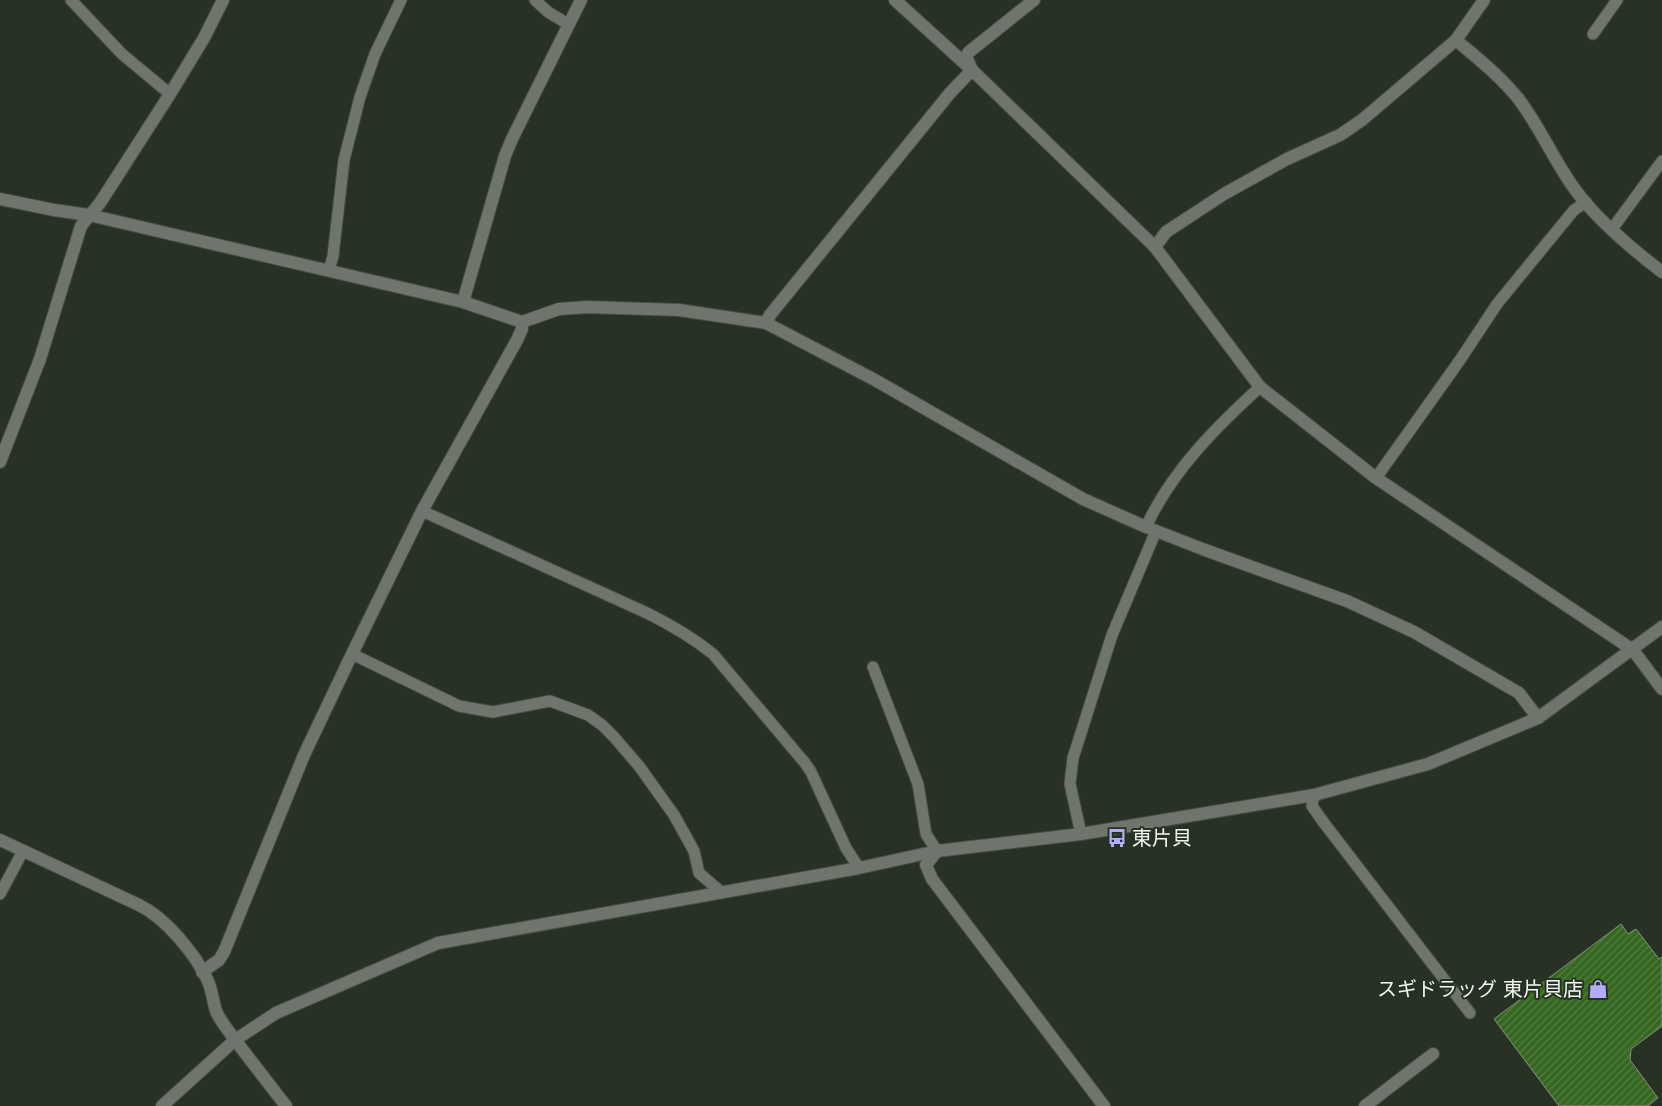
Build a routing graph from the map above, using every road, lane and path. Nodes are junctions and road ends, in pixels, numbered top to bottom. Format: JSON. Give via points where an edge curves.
{"nodes":[{"id":1,"x":71,"y":0,"type":"edge"},
{"id":2,"x":222,"y":0,"type":"edge"},
{"id":3,"x":401,"y":0,"type":"edge"},
{"id":4,"x":535,"y":0,"type":"edge"},
{"id":5,"x":580,"y":0,"type":"edge"},
{"id":6,"x":895,"y":0,"type":"edge"},
{"id":7,"x":1034,"y":0,"type":"edge"},
{"id":8,"x":1617,"y":0,"type":"edge"},
{"id":9,"x":1481,"y":1,"type":"edge"},
{"id":10,"x":568,"y":24,"type":"junction"},
{"id":11,"x":1593,"y":34,"type":"dead end"},
{"id":12,"x":1456,"y":40,"type":"junction"},
{"id":13,"x":972,"y":70,"type":"junction"},
{"id":14,"x":170,"y":94,"type":"junction"},
{"id":15,"x":1662,"y":161,"type":"edge"},
{"id":16,"x":0,"y":199,"type":"edge"},
{"id":17,"x":1586,"y":202,"type":"junction"},
{"id":18,"x":89,"y":215,"type":"junction"},
{"id":19,"x":1612,"y":229,"type":"junction"},
{"id":20,"x":1155,"y":247,"type":"junction"},
{"id":21,"x":330,"y":270,"type":"junction"},
{"id":22,"x":1662,"y":272,"type":"edge"},
{"id":23,"x":463,"y":302,"type":"junction"},
{"id":24,"x":522,"y":322,"type":"junction"},
{"id":25,"x":766,"y":323,"type":"junction"},
{"id":26,"x":1260,"y":387,"type":"junction"},
{"id":27,"x":0,"y":462,"type":"edge"},
{"id":28,"x":1376,"y":478,"type":"junction"},
{"id":29,"x":422,"y":511,"type":"junction"},
{"id":30,"x":1151,"y":529,"type":"junction"},
{"id":31,"x":1662,"y":627,"type":"edge"},
{"id":32,"x":1633,"y":650,"type":"junction"},
{"id":33,"x":352,"y":654,"type":"junction"},
{"id":34,"x":873,"y":667,"type":"dead end"},
{"id":35,"x":1662,"y":689,"type":"edge"},
{"id":36,"x":1538,"y":718,"type":"junction"},
{"id":37,"x":1314,"y":795,"type":"junction"},
{"id":38,"x":1081,"y":834,"type":"junction"},
{"id":39,"x":0,"y":840,"type":"edge"},
{"id":40,"x":23,"y":851,"type":"junction"},
{"id":41,"x":937,"y":851,"type":"junction"},
{"id":42,"x":859,"y":868,"type":"junction"},
{"id":43,"x":721,"y":892,"type":"junction"},
{"id":44,"x":0,"y":894,"type":"edge"},
{"id":45,"x":202,"y":972,"type":"junction"},
{"id":46,"x":1470,"y":1013,"type":"dead end"},
{"id":47,"x":235,"y":1040,"type":"junction"},
{"id":48,"x":1433,"y":1054,"type":"dead end"},
{"id":49,"x":1101,"y":1105,"type":"edge"},
{"id":50,"x":162,"y":1106,"type":"edge"},
{"id":51,"x":286,"y":1106,"type":"edge"},
{"id":52,"x":1365,"y":1106,"type":"edge"}],
"edges":[{"from":1,"to":14,"type":"lane","via":[[122,54]]},
{"from":2,"to":14,"type":"street","via":[[204,38]]},
{"from":3,"to":21,"type":"lane","via":[[375,54],[360,97],[344,160]]},
{"from":4,"to":10,"type":"lane"},
{"from":5,"to":10,"type":"street"},
{"from":6,"to":13,"type":"street"},
{"from":7,"to":13,"type":"street","via":[[969,52],[966,56]]},
{"from":8,"to":11,"type":"lane"},
{"from":9,"to":12,"type":"street"},
{"from":10,"to":23,"type":"street","via":[[506,156]]},
{"from":12,"to":17,"type":"street","via":[[1500,77],[1518,98]]},
{"from":12,"to":20,"type":"street","via":[[1362,120],[1340,135],[1286,159],[1224,194],[1166,232]]},
{"from":13,"to":20,"type":"street"},
{"from":13,"to":25,"type":"street","via":[[770,314]]},
{"from":14,"to":18,"type":"street"},
{"from":15,"to":19,"type":"lane"},
{"from":16,"to":18,"type":"street"},
{"from":17,"to":19,"type":"street"},
{"from":17,"to":28,"type":"lane","via":[[1574,210],[1497,304]]},
{"from":18,"to":21,"type":"street"},
{"from":18,"to":27,"type":"street","via":[[77,236],[40,359]]},
{"from":19,"to":22,"type":"street"},
{"from":20,"to":26,"type":"street"},
{"from":21,"to":23,"type":"street"},
{"from":23,"to":24,"type":"street"},
{"from":24,"to":25,"type":"street","via":[[559,309],[587,307],[679,310]]},
{"from":24,"to":29,"type":"street","via":[[517,340]]},
{"from":25,"to":30,"type":"street","via":[[875,380],[1060,487]]},
{"from":26,"to":28,"type":"street"},
{"from":26,"to":30,"type":"lane","via":[[1187,461],[1152,514]]},
{"from":28,"to":32,"type":"street"},
{"from":29,"to":33,"type":"street"},
{"from":29,"to":42,"type":"lane","via":[[677,627],[701,644],[805,763]]},
{"from":30,"to":36,"type":"street","via":[[1347,601],[1414,632],[1519,693]]},
{"from":30,"to":38,"type":"lane","via":[[1112,635],[1073,758],[1070,784]]},
{"from":31,"to":32,"type":"street"},
{"from":32,"to":35,"type":"street"},
{"from":32,"to":36,"type":"street"},
{"from":33,"to":43,"type":"lane","via":[[459,706],[493,712],[550,701],[588,715],[602,724],[639,766],[674,815],[694,851],[700,873]]},
{"from":33,"to":45,"type":"street","via":[[304,755],[224,952],[219,960]]},
{"from":34,"to":41,"type":"lane","via":[[918,784],[926,834]]},
{"from":36,"to":37,"type":"street","via":[[1428,764]]},
{"from":37,"to":38,"type":"street"},
{"from":37,"to":46,"type":"lane","via":[[1312,806],[1324,824]]},
{"from":38,"to":41,"type":"street"},
{"from":39,"to":40,"type":"street"},
{"from":40,"to":44,"type":"lane"},
{"from":40,"to":45,"type":"street","via":[[148,909],[172,930]]},
{"from":41,"to":42,"type":"street"},
{"from":41,"to":49,"type":"street","via":[[926,865],[932,879]]},
{"from":42,"to":43,"type":"street"},
{"from":43,"to":47,"type":"street","via":[[438,943],[276,1013]]},
{"from":45,"to":47,"type":"street","via":[[217,1013]]},
{"from":47,"to":50,"type":"street"},
{"from":47,"to":51,"type":"street"},
{"from":48,"to":52,"type":"street"}]}
